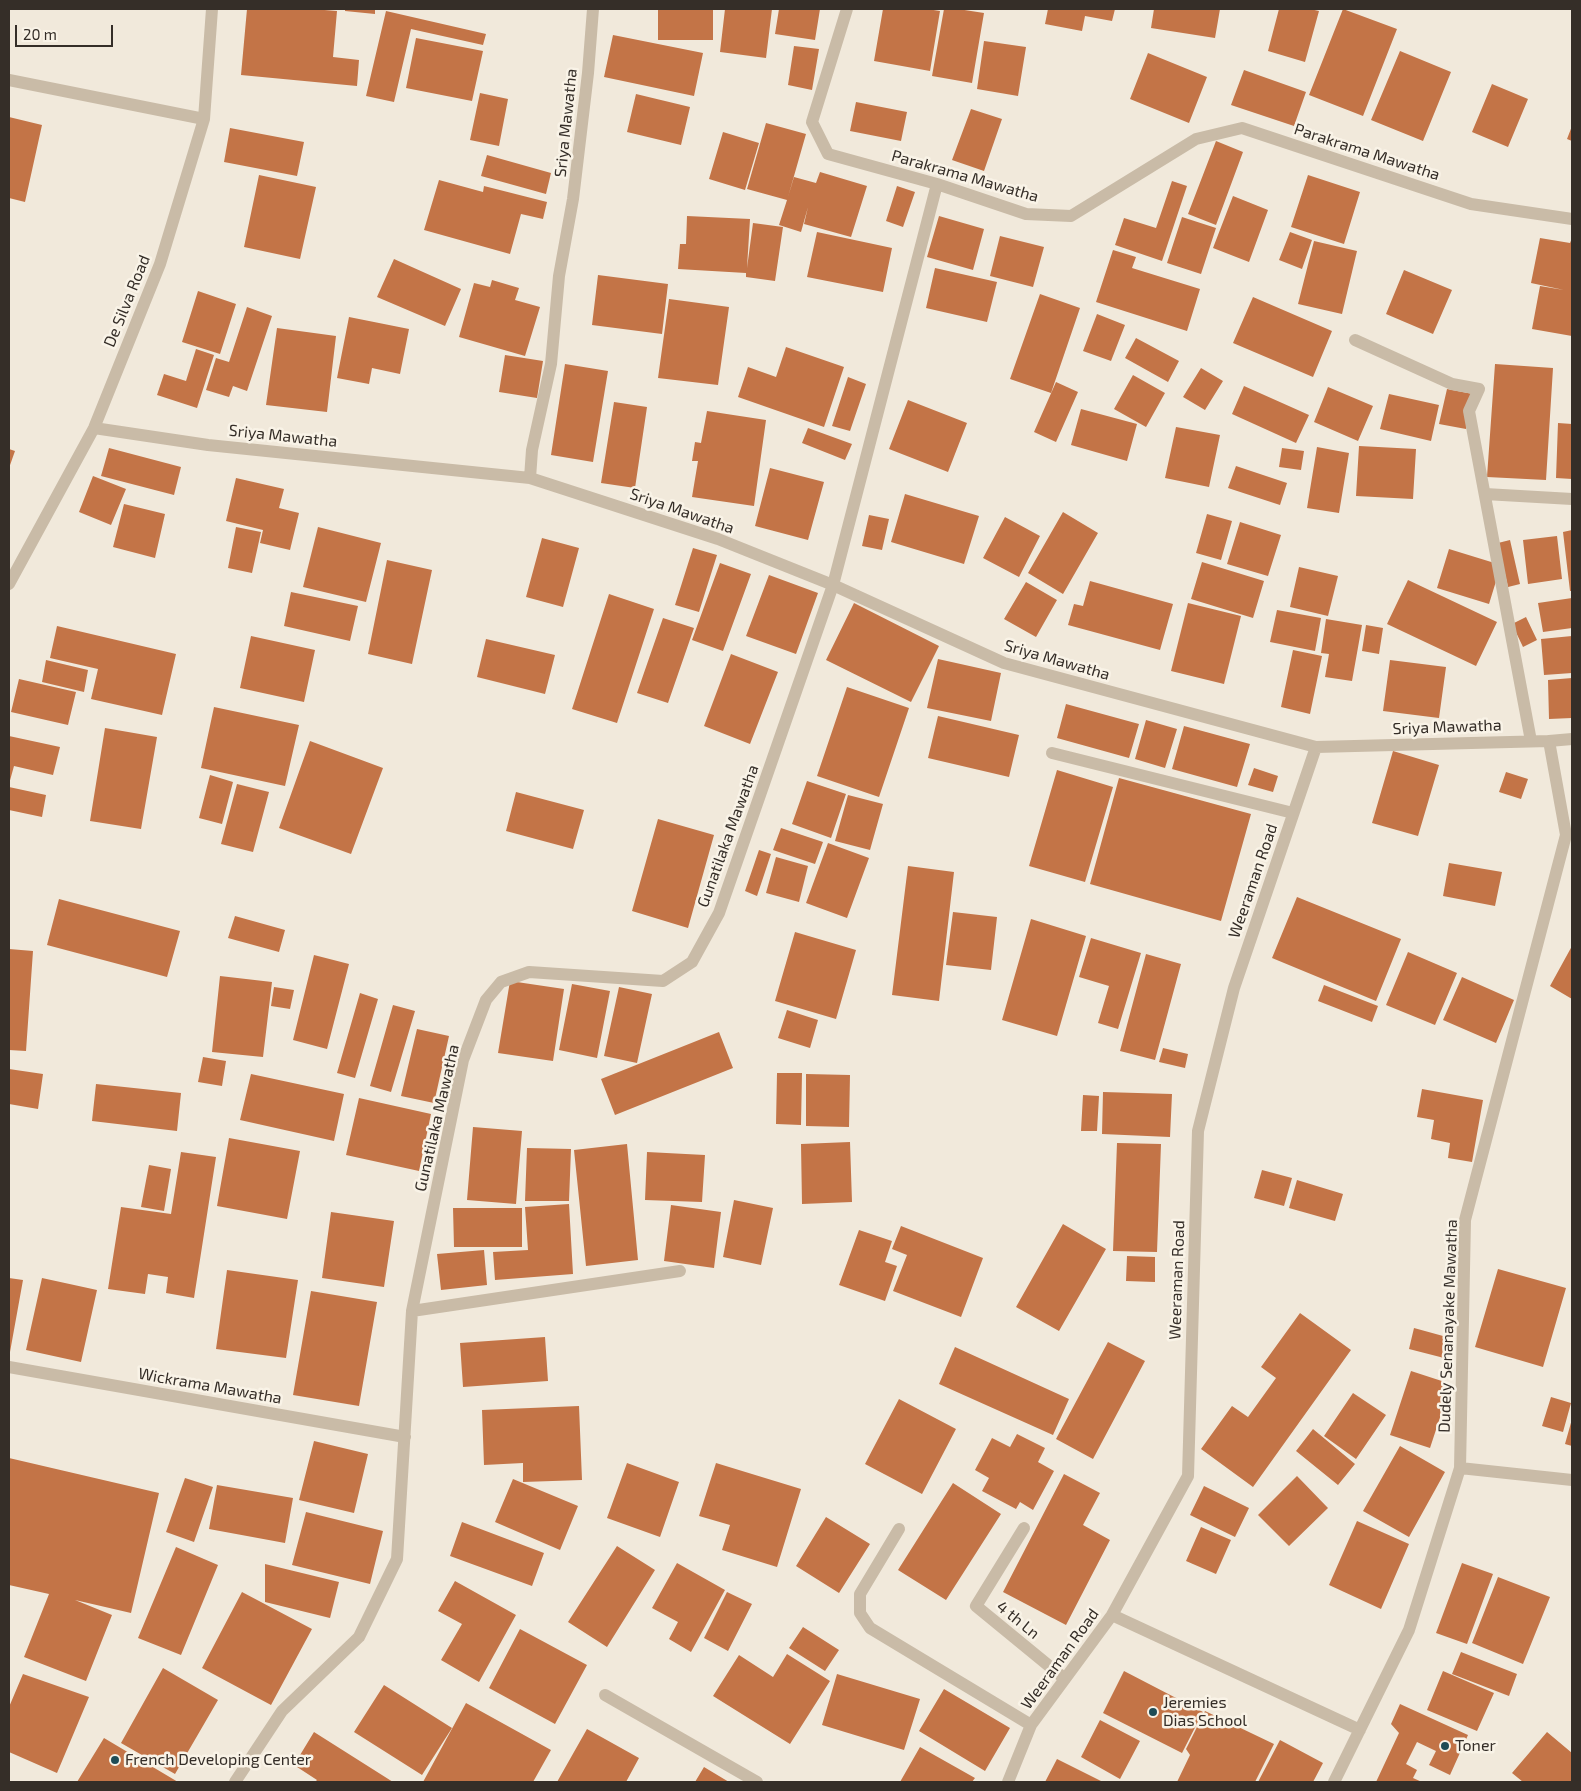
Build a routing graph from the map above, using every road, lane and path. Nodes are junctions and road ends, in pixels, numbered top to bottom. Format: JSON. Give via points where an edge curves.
{"nodes":[{"id":1,"x":212,"y":9,"type":"edge"},
{"id":2,"x":593,"y":9,"type":"edge"},
{"id":3,"x":847,"y":9,"type":"edge"},
{"id":4,"x":9,"y":80,"type":"edge"},
{"id":5,"x":204,"y":119,"type":"junction"},
{"id":6,"x":937,"y":184,"type":"junction"},
{"id":7,"x":1572,"y":219,"type":"edge"},
{"id":8,"x":1355,"y":340,"type":"dead end"},
{"id":9,"x":94,"y":428,"type":"junction"},
{"id":10,"x":530,"y":478,"type":"junction"},
{"id":11,"x":1485,"y":494,"type":"junction"},
{"id":12,"x":1572,"y":500,"type":"edge"},
{"id":13,"x":9,"y":584,"type":"edge"},
{"id":14,"x":833,"y":585,"type":"junction"},
{"id":15,"x":1572,"y":738,"type":"edge"},
{"id":16,"x":1531,"y":741,"type":"junction"},
{"id":17,"x":1549,"y":741,"type":"junction"},
{"id":18,"x":1316,"y":747,"type":"junction"},
{"id":19,"x":1052,"y":753,"type":"dead end"},
{"id":20,"x":1293,"y":814,"type":"junction"},
{"id":21,"x":680,"y":1272,"type":"dead end"},
{"id":22,"x":412,"y":1311,"type":"junction"},
{"id":23,"x":9,"y":1367,"type":"edge"},
{"id":24,"x":405,"y":1437,"type":"junction"},
{"id":25,"x":1460,"y":1468,"type":"junction"},
{"id":26,"x":1572,"y":1480,"type":"edge"},
{"id":27,"x":1024,"y":1528,"type":"dead end"},
{"id":28,"x":899,"y":1529,"type":"dead end"},
{"id":29,"x":1112,"y":1615,"type":"junction"},
{"id":30,"x":1065,"y":1679,"type":"junction"},
{"id":31,"x":605,"y":1694,"type":"dead end"},
{"id":32,"x":1031,"y":1725,"type":"junction"},
{"id":33,"x":1360,"y":1730,"type":"junction"},
{"id":34,"x":235,"y":1782,"type":"edge"},
{"id":35,"x":757,"y":1782,"type":"edge"},
{"id":36,"x":1008,"y":1782,"type":"edge"},
{"id":37,"x":1334,"y":1782,"type":"edge"}],
"edges":[{"from":1,"to":5,"type":"street","name":"De Silva Road"},
{"from":2,"to":10,"type":"street","name":"Sriya Mawatha","via":[[580,141],[559,276],[551,364],[532,450]]},
{"from":3,"to":6,"type":"street","name":"Parakrama Mawatha","via":[[812,122],[828,154]]},
{"from":4,"to":5,"type":"street"},
{"from":5,"to":9,"type":"street","name":"De Silva Road","via":[[160,264]]},
{"from":6,"to":7,"type":"street","name":"Parakrama Mawatha","via":[[1026,214],[1070,216],[1196,139],[1242,128],[1471,204]]},
{"from":6,"to":14,"type":"street","name":"Gunatilaka Mawatha"},
{"from":8,"to":11,"type":"street","via":[[1452,384],[1479,389],[1470,411]]},
{"from":9,"to":10,"type":"street","name":"Sriya Mawatha","via":[[208,445]]},
{"from":9,"to":13,"type":"street","name":"De Silva Road"},
{"from":10,"to":14,"type":"street","name":"Sriya Mawatha","via":[[718,539]]},
{"from":11,"to":12,"type":"street"},
{"from":11,"to":16,"type":"street"},
{"from":14,"to":18,"type":"street","name":"Sriya Mawatha","via":[[1004,663]]},
{"from":14,"to":22,"type":"street","name":"Gunatilaka Mawatha","via":[[719,912],[692,962],[663,981],[529,972],[501,982],[486,1000],[463,1060]]},
{"from":15,"to":17,"type":"street","name":"Sriya Mawatha"},
{"from":16,"to":17,"type":"street","name":"Sriya Mawatha"},
{"from":16,"to":18,"type":"street","name":"Sriya Mawatha"},
{"from":17,"to":25,"type":"street","name":"Dudely Senanayake Mawatha","via":[[1566,835],[1465,1220]]},
{"from":18,"to":20,"type":"street","name":"Weeraman Road"},
{"from":19,"to":20,"type":"street"},
{"from":20,"to":29,"type":"street","name":"Weeraman Road","via":[[1234,988],[1198,1131],[1188,1476]]},
{"from":21,"to":22,"type":"street"},
{"from":22,"to":24,"type":"street","name":"Gunatilaka Mawatha"},
{"from":23,"to":24,"type":"street","name":"Wickrama Mawatha"},
{"from":24,"to":34,"type":"street","name":"Gunatilaka Mawatha","via":[[397,1559],[363,1629],[359,1637],[282,1711]]},
{"from":25,"to":26,"type":"street"},
{"from":25,"to":33,"type":"street","name":"Dudely Senanayake Mawatha","via":[[1410,1630]]},
{"from":27,"to":30,"type":"street","name":"4 th Ln","via":[[976,1606]]},
{"from":28,"to":32,"type":"street","via":[[860,1594],[860,1613],[870,1628]]},
{"from":29,"to":30,"type":"street","name":"Weeraman Road"},
{"from":29,"to":33,"type":"street"},
{"from":30,"to":32,"type":"street","name":"Weeraman Road"},
{"from":31,"to":35,"type":"street"},
{"from":32,"to":36,"type":"street","name":"Weeraman Road"},
{"from":33,"to":37,"type":"street","name":"Dudely Senanayake Mawatha"}]}
